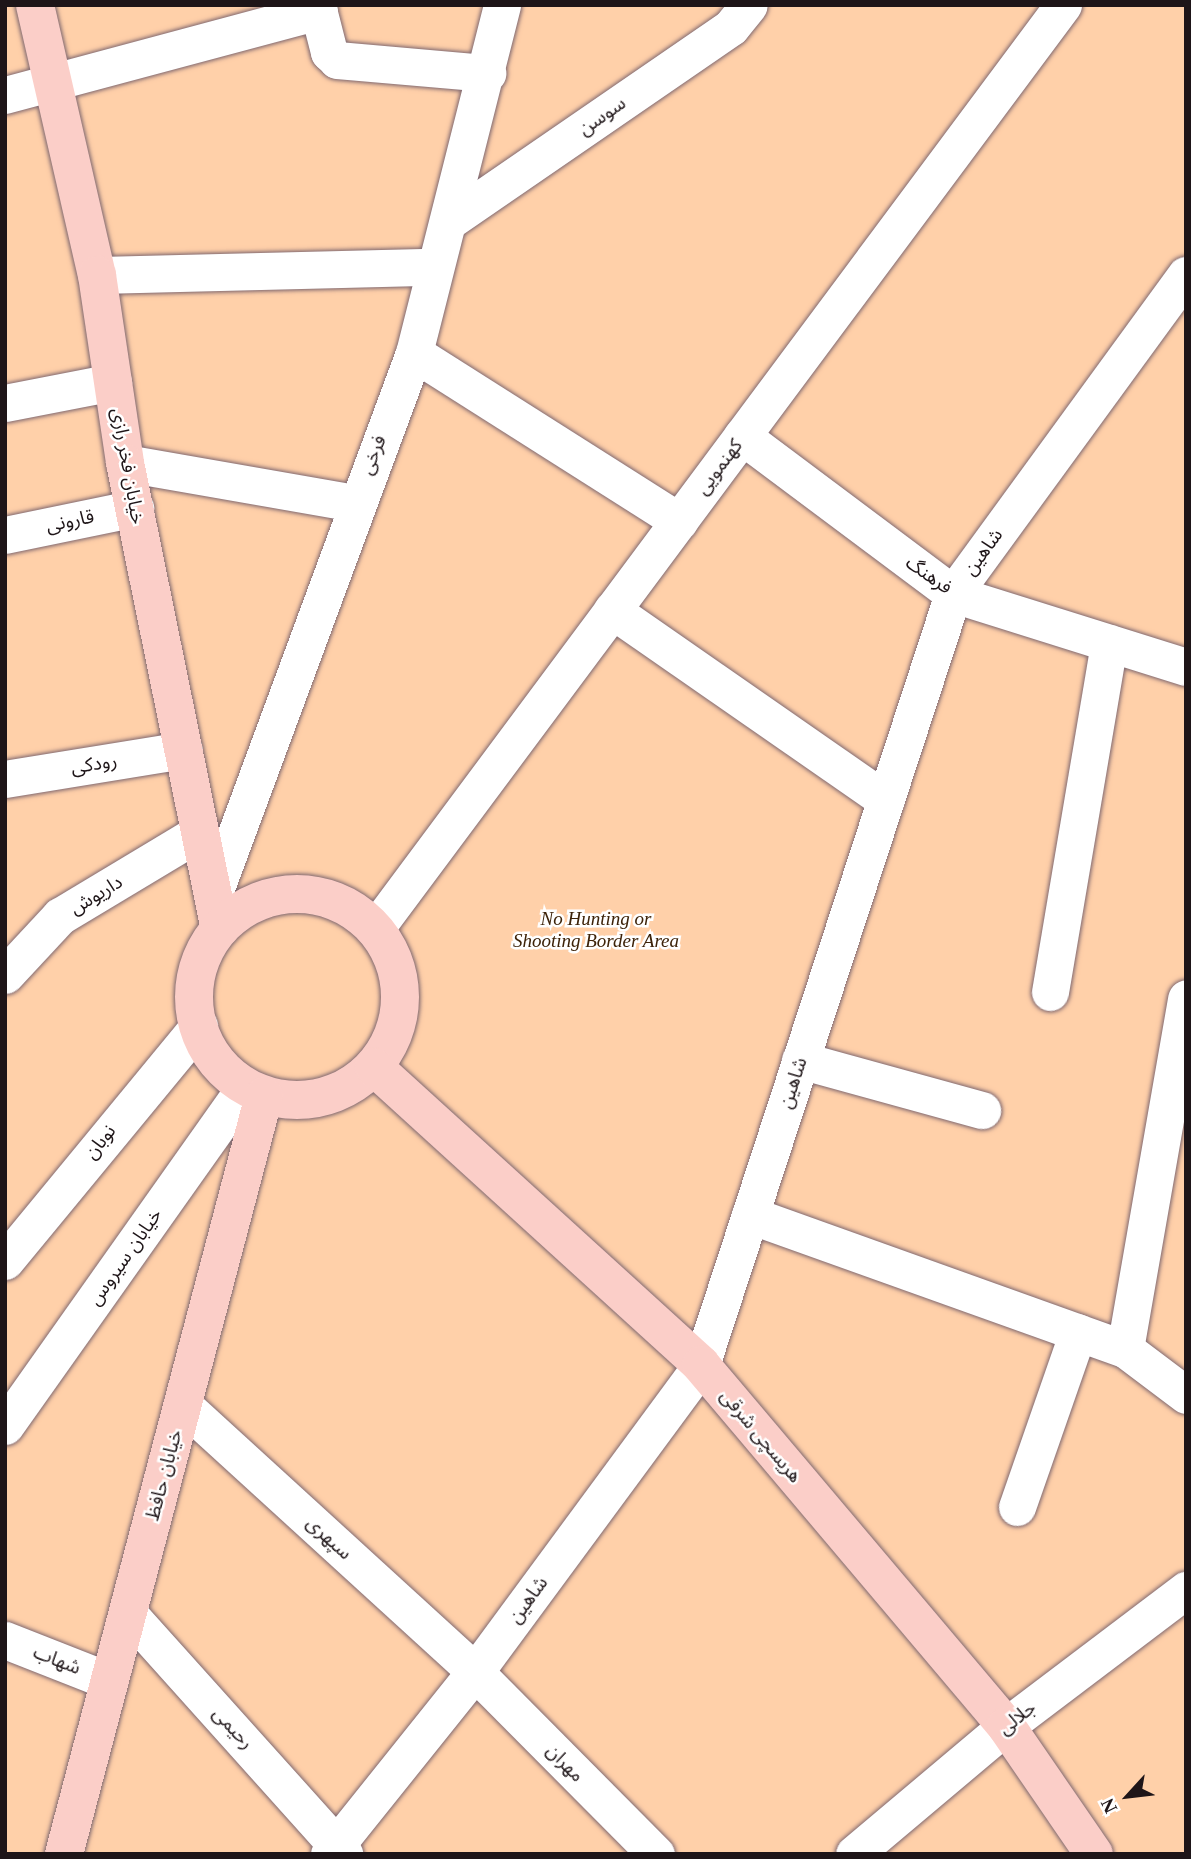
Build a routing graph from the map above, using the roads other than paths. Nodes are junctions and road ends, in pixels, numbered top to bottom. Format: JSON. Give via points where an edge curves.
{"nodes":[{"id":1,"x":34,"y":5,"type":"edge"},
{"id":2,"x":502,"y":5,"type":"edge"},
{"id":3,"x":749,"y":5,"type":"edge"},
{"id":4,"x":1063,"y":5,"type":"edge"},
{"id":5,"x":318,"y":8,"type":"edge"},
{"id":6,"x":486,"y":74,"type":"junction"},
{"id":7,"x":51,"y":86,"type":"junction"},
{"id":8,"x":5,"y":94,"type":"edge"},
{"id":9,"x":449,"y":222,"type":"junction"},
{"id":10,"x":434,"y":267,"type":"junction"},
{"id":11,"x":97,"y":275,"type":"junction"},
{"id":12,"x":1186,"y":275,"type":"edge"},
{"id":13,"x":414,"y":353,"type":"junction"},
{"id":14,"x":113,"y":383,"type":"junction"},
{"id":15,"x":5,"y":403,"type":"edge"},
{"id":16,"x":742,"y":436,"type":"junction"},
{"id":17,"x":125,"y":463,"type":"junction"},
{"id":18,"x":354,"y":503,"type":"junction"},
{"id":19,"x":135,"y":508,"type":"junction"},
{"id":20,"x":679,"y":521,"type":"junction"},
{"id":21,"x":5,"y":536,"type":"edge"},
{"id":22,"x":953,"y":594,"type":"junction"},
{"id":23,"x":612,"y":610,"type":"junction"},
{"id":24,"x":1109,"y":643,"type":"junction"},
{"id":25,"x":1186,"y":667,"type":"edge"},
{"id":26,"x":184,"y":750,"type":"junction"},
{"id":27,"x":5,"y":779,"type":"edge"},
{"id":28,"x":885,"y":800,"type":"junction"},
{"id":29,"x":200,"y":832,"type":"junction"},
{"id":30,"x":216,"y":912,"type":"junction"},
{"id":31,"x":374,"y":929,"type":"junction"},
{"id":32,"x":5,"y":975,"type":"edge"},
{"id":33,"x":1050,"y":992,"type":"dead end"},
{"id":34,"x":1186,"y":998,"type":"edge"},
{"id":35,"x":199,"y":1026,"type":"junction"},
{"id":36,"x":800,"y":1060,"type":"junction"},
{"id":37,"x":374,"y":1067,"type":"junction"},
{"id":38,"x":255,"y":1091,"type":"junction"},
{"id":39,"x":982,"y":1110,"type":"dead end"},
{"id":40,"x":750,"y":1215,"type":"junction"},
{"id":41,"x":5,"y":1261,"type":"edge"},
{"id":42,"x":1078,"y":1332,"type":"junction"},
{"id":43,"x":1125,"y":1349,"type":"junction"},
{"id":44,"x":701,"y":1365,"type":"junction"},
{"id":45,"x":1186,"y":1395,"type":"edge"},
{"id":46,"x":183,"y":1404,"type":"junction"},
{"id":47,"x":5,"y":1426,"type":"edge"},
{"id":48,"x":1017,"y":1507,"type":"dead end"},
{"id":49,"x":1186,"y":1590,"type":"edge"},
{"id":50,"x":128,"y":1613,"type":"junction"},
{"id":51,"x":5,"y":1640,"type":"edge"},
{"id":52,"x":475,"y":1672,"type":"junction"},
{"id":53,"x":110,"y":1681,"type":"junction"},
{"id":54,"x":1006,"y":1726,"type":"junction"},
{"id":55,"x":337,"y":1850,"type":"edge"},
{"id":56,"x":64,"y":1854,"type":"edge"},
{"id":57,"x":656,"y":1854,"type":"edge"},
{"id":58,"x":854,"y":1854,"type":"edge"},
{"id":59,"x":1094,"y":1854,"type":"edge"}],
"edges":[{"from":1,"to":7,"type":"main road","name":"خیابان فخر رازی"},
{"from":2,"to":6,"type":"street","name":"فرخی"},
{"from":3,"to":9,"type":"street","name":"سوسن","via":[[731,27]]},
{"from":4,"to":16,"type":"street","name":"کهنمویی"},
{"from":5,"to":6,"type":"street","via":[[329,52],[337,60]]},
{"from":5,"to":7,"type":"street"},
{"from":6,"to":9,"type":"street","name":"فرخی"},
{"from":7,"to":8,"type":"street"},
{"from":7,"to":11,"type":"main road","name":"خیابان فخر رازی"},
{"from":9,"to":10,"type":"street","name":"فرخی"},
{"from":10,"to":11,"type":"street"},
{"from":10,"to":13,"type":"street","name":"فرخی"},
{"from":11,"to":14,"type":"main road","name":"خیابان فخر رازی"},
{"from":12,"to":22,"type":"street","name":"شاهین"},
{"from":13,"to":18,"type":"street","name":"فرخی"},
{"from":13,"to":20,"type":"street"},
{"from":14,"to":15,"type":"street"},
{"from":14,"to":17,"type":"main road","name":"خیابان فخر رازی"},
{"from":16,"to":20,"type":"street","name":"کهنمویی"},
{"from":16,"to":22,"type":"street","name":"فرهنگ"},
{"from":17,"to":18,"type":"street"},
{"from":17,"to":19,"type":"main road","name":"خیابان فخر رازی"},
{"from":18,"to":30,"type":"street","name":"فرخی"},
{"from":19,"to":21,"type":"street","name":"قارونی"},
{"from":19,"to":26,"type":"main road","name":"خیابان فخر رازی"},
{"from":20,"to":23,"type":"street","name":"کهنمویی"},
{"from":22,"to":24,"type":"street","name":"فرهنگ"},
{"from":22,"to":28,"type":"street","name":"شاهین"},
{"from":23,"to":28,"type":"street"},
{"from":23,"to":31,"type":"street","name":"کهنمویی"},
{"from":24,"to":25,"type":"street","name":"فرهنگ"},
{"from":24,"to":33,"type":"street"},
{"from":26,"to":27,"type":"street","name":"رودکی"},
{"from":26,"to":29,"type":"main road","name":"خیابان فخر رازی"},
{"from":28,"to":36,"type":"street","name":"شاهین"},
{"from":29,"to":30,"type":"main road","name":"خیابان فخر رازی"},
{"from":29,"to":32,"type":"street","name":"داریوش","via":[[60,916]]},
{"from":30,"to":31,"type":"main road","via":[[242,910],[297,894],[353,910]]},
{"from":30,"to":35,"type":"main road","via":[[195,983]]},
{"from":31,"to":37,"type":"main road","via":[[391,954],[400,1014]]},
{"from":34,"to":43,"type":"street"},
{"from":35,"to":38,"type":"main road","via":[[222,1068]]},
{"from":35,"to":41,"type":"street","name":"نوبان"},
{"from":36,"to":39,"type":"street"},
{"from":36,"to":40,"type":"street","name":"شاهین"},
{"from":37,"to":38,"type":"main road","via":[[323,1098]]},
{"from":37,"to":44,"type":"main road","name":"هریسچی شرقی"},
{"from":38,"to":46,"type":"main road","name":"خیابان حافظ"},
{"from":38,"to":47,"type":"street","name":"خیابان سیروس"},
{"from":40,"to":42,"type":"street"},
{"from":40,"to":44,"type":"street","name":"شاهین"},
{"from":42,"to":43,"type":"street"},
{"from":42,"to":48,"type":"street"},
{"from":43,"to":45,"type":"street"},
{"from":44,"to":52,"type":"street","name":"شاهین"},
{"from":44,"to":54,"type":"main road","name":"هریسچی شرقی"},
{"from":46,"to":50,"type":"main road","name":"خیابان حافظ"},
{"from":46,"to":52,"type":"street","name":"سپهری"},
{"from":49,"to":54,"type":"street","name":"جلالی"},
{"from":50,"to":53,"type":"main road","name":"خیابان حافظ"},
{"from":50,"to":55,"type":"street","name":"رحیمی"},
{"from":51,"to":53,"type":"street","name":"شهاب"},
{"from":52,"to":55,"type":"street","name":"شاهین"},
{"from":52,"to":57,"type":"street","name":"مهران"},
{"from":53,"to":56,"type":"main road","name":"خیابان حافظ"},
{"from":54,"to":58,"type":"street","name":"جلالی"},
{"from":54,"to":59,"type":"main road","name":"هریسچی شرقی"}]}
